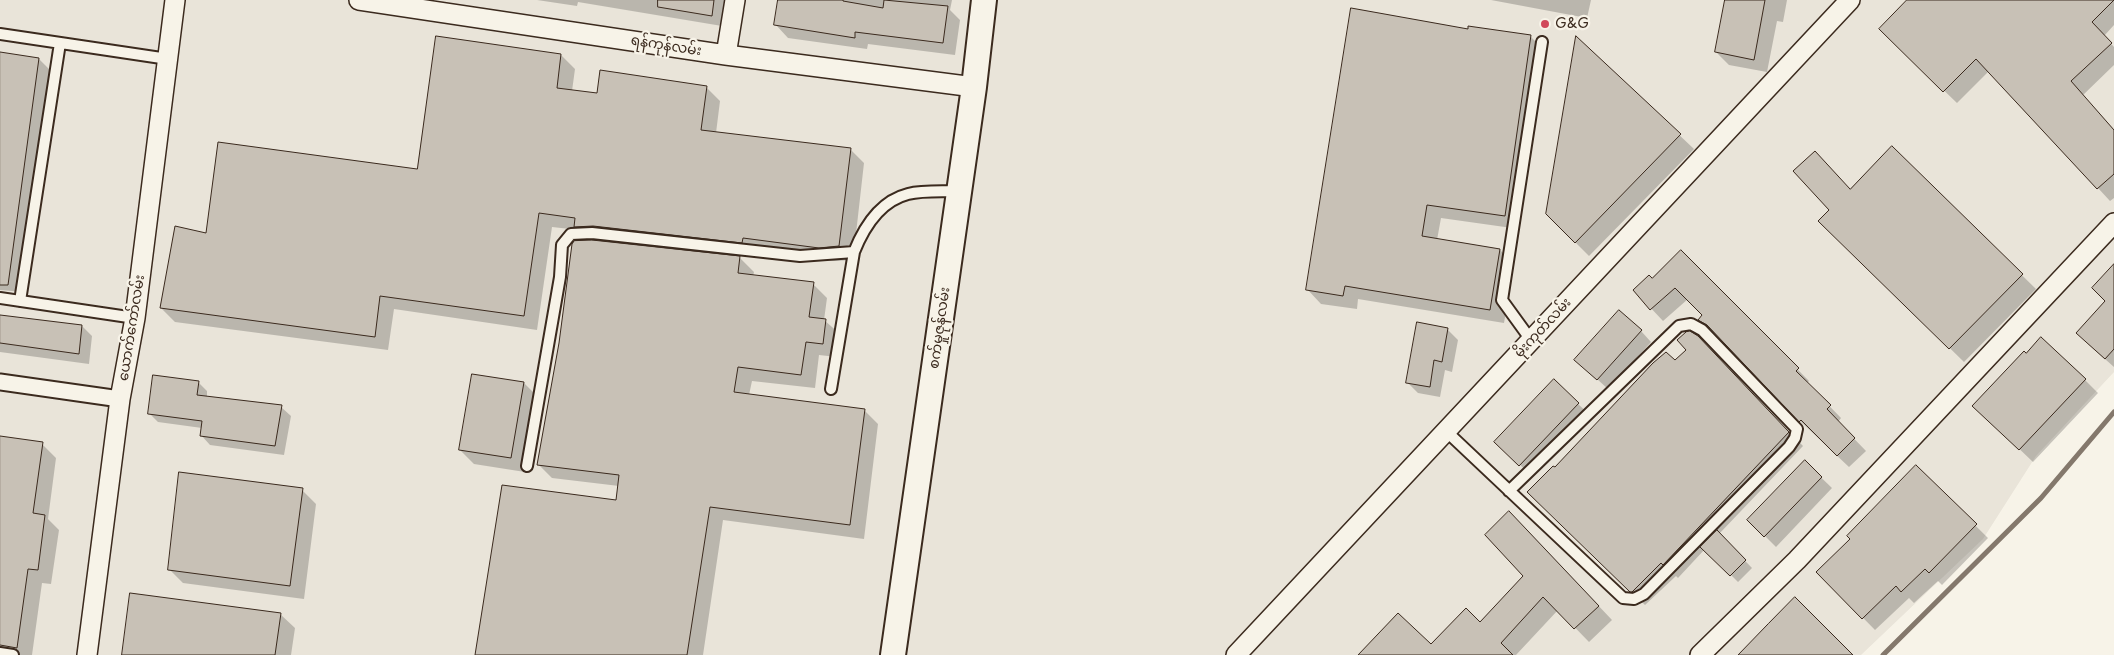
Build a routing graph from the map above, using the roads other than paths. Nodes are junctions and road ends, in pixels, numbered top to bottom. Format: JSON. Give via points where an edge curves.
{"nodes":[{"id":1,"x":175,"y":0,"type":"edge"},
{"id":2,"x":359,"y":0,"type":"edge"},
{"id":3,"x":735,"y":0,"type":"edge"},
{"id":4,"x":984,"y":0,"type":"edge"},
{"id":5,"x":1850,"y":0,"type":"edge"},
{"id":6,"x":0,"y":34,"type":"edge"},
{"id":7,"x":1542,"y":42,"type":"dead end"},
{"id":8,"x":60,"y":43,"type":"junction"},
{"id":9,"x":726,"y":55,"type":"junction"},
{"id":10,"x":168,"y":59,"type":"junction"},
{"id":11,"x":974,"y":87,"type":"junction"},
{"id":12,"x":959,"y":191,"type":"junction"},
{"id":13,"x":2114,"y":223,"type":"edge"},
{"id":14,"x":854,"y":252,"type":"junction"},
{"id":15,"x":0,"y":298,"type":"edge"},
{"id":16,"x":20,"y":301,"type":"junction"},
{"id":17,"x":135,"y":318,"type":"junction"},
{"id":18,"x":1531,"y":340,"type":"junction"},
{"id":19,"x":0,"y":382,"type":"edge"},
{"id":20,"x":831,"y":389,"type":"dead end"},
{"id":21,"x":120,"y":398,"type":"junction"},
{"id":22,"x":1446,"y":431,"type":"junction"},
{"id":23,"x":527,"y":466,"type":"dead end"},
{"id":24,"x":1509,"y":491,"type":"junction"},
{"id":25,"x":0,"y":653,"type":"edge"},
{"id":26,"x":13,"y":655,"type":"edge"},
{"id":27,"x":87,"y":655,"type":"edge"},
{"id":28,"x":893,"y":655,"type":"edge"},
{"id":29,"x":1236,"y":655,"type":"edge"},
{"id":30,"x":1700,"y":655,"type":"edge"}],
"edges":[{"from":1,"to":10,"type":"street","name":"ယောက်ကော်လမ်း"},
{"from":2,"to":9,"type":"street","name":"ရန်ကုန်လမ်း"},
{"from":3,"to":9,"type":"street"},
{"from":4,"to":11,"type":"street","name":"စက်မှုဇုန်လမ်း"},
{"from":5,"to":18,"type":"street","name":"မိုးကုတ်လမ်း"},
{"from":6,"to":8,"type":"lane"},
{"from":7,"to":18,"type":"lane","via":[[1502,300]]},
{"from":8,"to":10,"type":"lane"},
{"from":8,"to":16,"type":"lane"},
{"from":9,"to":11,"type":"street","name":"ရန်ကုန်လမ်း"},
{"from":10,"to":17,"type":"street","name":"ယောက်ကော်လမ်း"},
{"from":11,"to":12,"type":"street","name":"စက်မှုဇုန်လမ်း"},
{"from":12,"to":14,"type":"lane","via":[[908,194],[883,205],[860,236]]},
{"from":12,"to":28,"type":"street","name":"စက်မှုဇုန်လမ်း"},
{"from":13,"to":30,"type":"street","via":[[1796,560]]},
{"from":14,"to":20,"type":"lane"},
{"from":14,"to":23,"type":"lane","via":[[800,256],[592,233],[571,234],[562,246],[560,277]]},
{"from":15,"to":16,"type":"lane"},
{"from":16,"to":17,"type":"lane"},
{"from":17,"to":21,"type":"street","name":"ယောက်ကော်လမ်း"},
{"from":18,"to":22,"type":"street","name":"မိုးကုတ်လမ်း"},
{"from":19,"to":21,"type":"street"},
{"from":21,"to":27,"type":"street","name":"ယောက်ကော်လမ်း"},
{"from":22,"to":24,"type":"lane"},
{"from":22,"to":29,"type":"street","name":"မိုးကုတ်လမ်း"},
{"from":24,"to":24,"type":"lane","via":[[1679,326],[1691,324],[1702,330],[1797,429],[1789,447],[1644,594],[1634,599],[1623,598]]},
{"from":25,"to":26,"type":"lane"}]}
